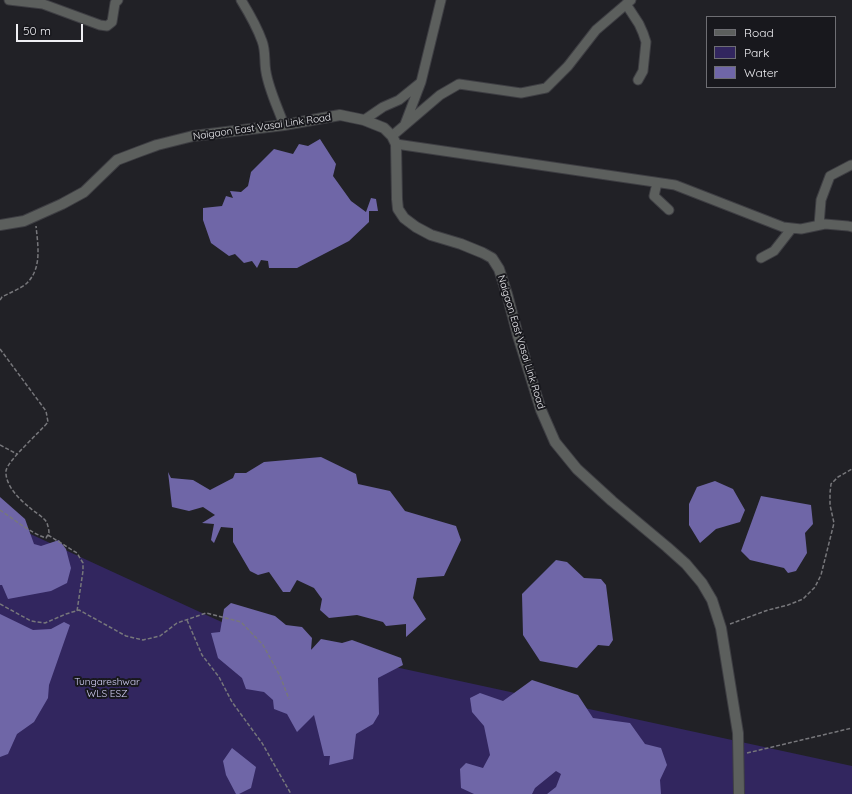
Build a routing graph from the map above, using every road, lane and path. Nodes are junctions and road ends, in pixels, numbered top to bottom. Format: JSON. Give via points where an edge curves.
{"nodes":[{"id":1,"x":9,"y":0,"type":"edge"},
{"id":2,"x":118,"y":0,"type":"edge"},
{"id":3,"x":241,"y":0,"type":"edge"},
{"id":4,"x":441,"y":0,"type":"edge"},
{"id":5,"x":628,"y":2,"type":"edge"},
{"id":6,"x":638,"y":80,"type":"dead end"},
{"id":7,"x":421,"y":82,"type":"junction"},
{"id":8,"x":364,"y":120,"type":"junction"},
{"id":9,"x":284,"y":125,"type":"junction"},
{"id":10,"x":405,"y":126,"type":"junction"},
{"id":11,"x":394,"y":140,"type":"junction"},
{"id":12,"x":852,"y":165,"type":"edge"},
{"id":13,"x":656,"y":183,"type":"junction"},
{"id":14,"x":669,"y":210,"type":"dead end"},
{"id":15,"x":34,"y":216,"type":"junction"},
{"id":16,"x":0,"y":225,"type":"edge"},
{"id":17,"x":819,"y":225,"type":"junction"},
{"id":18,"x":852,"y":227,"type":"edge"},
{"id":19,"x":792,"y":228,"type":"junction"},
{"id":20,"x":761,"y":258,"type":"dead end"},
{"id":21,"x":0,"y":300,"type":"edge"},
{"id":22,"x":0,"y":349,"type":"edge"},
{"id":23,"x":0,"y":446,"type":"edge"},
{"id":24,"x":17,"y":454,"type":"junction"},
{"id":25,"x":852,"y":469,"type":"edge"},
{"id":26,"x":0,"y":510,"type":"edge"},
{"id":27,"x":48,"y":535,"type":"junction"},
{"id":28,"x":0,"y":604,"type":"edge"},
{"id":29,"x":77,"y":611,"type":"junction"},
{"id":30,"x":187,"y":620,"type":"junction"},
{"id":31,"x":721,"y":628,"type":"junction"},
{"id":32,"x":289,"y":699,"type":"dead end"},
{"id":33,"x":852,"y":728,"type":"edge"},
{"id":34,"x":739,"y":755,"type":"junction"},
{"id":35,"x":291,"y":794,"type":"edge"},
{"id":36,"x":739,"y":794,"type":"edge"}],
"edges":[{"from":1,"to":2,"type":"street","via":[[43,4],[107,26],[112,22],[115,3]]},
{"from":3,"to":9,"type":"street","via":[[265,48],[266,71]]},
{"from":4,"to":7,"type":"street"},
{"from":5,"to":6,"type":"street","via":[[646,42],[643,72]]},
{"from":5,"to":10,"type":"street","via":[[596,30],[568,66],[546,88],[521,93],[459,84],[440,95]]},
{"from":7,"to":8,"type":"street","via":[[399,100]]},
{"from":7,"to":10,"type":"street"},
{"from":8,"to":9,"type":"street","name":"Naigaon East Vasai Link Road","via":[[340,115]]},
{"from":8,"to":11,"type":"street","name":"Naigaon East Vasai Link Road","via":[[384,128]]},
{"from":9,"to":15,"type":"street","name":"Naigaon East Vasai Link Road","via":[[193,136],[157,145],[117,160],[84,192]]},
{"from":10,"to":11,"type":"street"},
{"from":11,"to":13,"type":"street"},
{"from":11,"to":31,"type":"street","name":"Naigaon East Vasai Link Road","via":[[398,209],[404,218],[431,235],[461,244],[492,258],[499,269],[541,410],[555,442],[577,469],[686,564],[712,600]]},
{"from":12,"to":17,"type":"street","via":[[830,176],[821,200]]},
{"from":13,"to":14,"type":"street","via":[[654,196]]},
{"from":13,"to":19,"type":"street","via":[[675,185],[783,227]]},
{"from":15,"to":16,"type":"street","name":"Naigaon East Vasai Link Road","via":[[24,221]]},
{"from":15,"to":21,"type":"path","via":[[38,247],[37,269],[26,283]]},
{"from":17,"to":18,"type":"street"},
{"from":17,"to":19,"type":"street"},
{"from":19,"to":20,"type":"street","via":[[774,251]]},
{"from":22,"to":24,"type":"path","via":[[46,411],[48,422]]},
{"from":23,"to":24,"type":"path"},
{"from":24,"to":27,"type":"path","via":[[6,470],[7,481],[25,505],[47,522]]},
{"from":25,"to":31,"type":"path","via":[[831,484],[830,505],[834,523],[821,575],[815,587],[803,599]]},
{"from":26,"to":27,"type":"path","via":[[30,530],[46,538]]},
{"from":27,"to":29,"type":"path","via":[[77,553],[83,563]]},
{"from":28,"to":29,"type":"path","via":[[31,621],[45,623]]},
{"from":29,"to":30,"type":"path","via":[[126,636],[143,640],[160,636],[178,623]]},
{"from":30,"to":32,"type":"path","via":[[206,613],[241,622],[263,645]]},
{"from":30,"to":35,"type":"path","via":[[202,655],[262,743]]},
{"from":31,"to":34,"type":"street","name":"Naigaon East Vasai Link Road","via":[[738,733]]},
{"from":33,"to":34,"type":"path"},
{"from":34,"to":36,"type":"street","name":"Naigaon East Vasai Link Road"}]}
